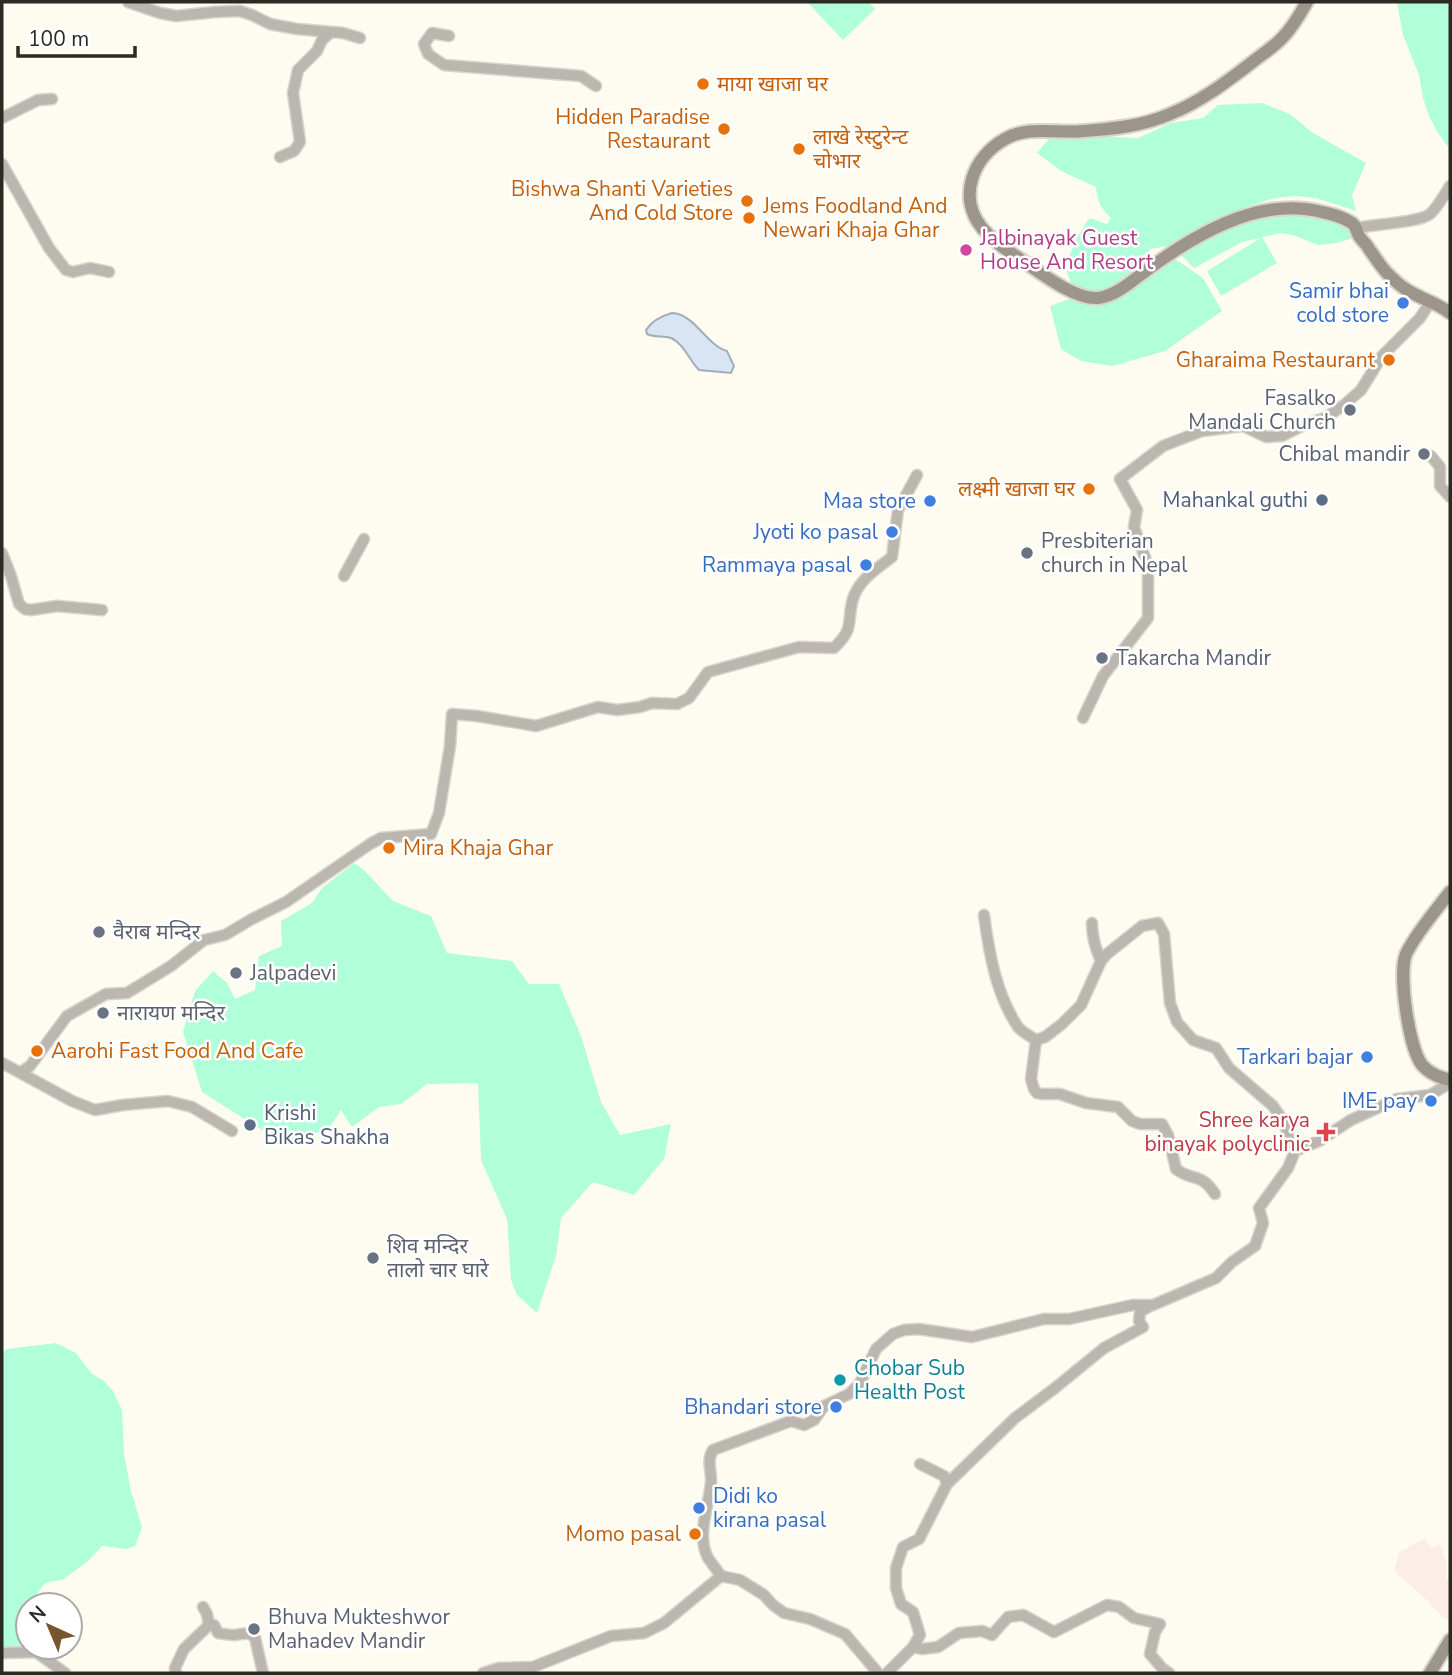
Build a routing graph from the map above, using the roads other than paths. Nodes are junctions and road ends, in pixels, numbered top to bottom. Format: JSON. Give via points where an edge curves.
{"nodes":[{"id":1,"x":128,"y":2,"type":"edge"},
{"id":2,"x":1307,"y":2,"type":"edge"},
{"id":3,"x":330,"y":33,"type":"junction"},
{"id":4,"x":449,"y":36,"type":"dead end"},
{"id":5,"x":360,"y":38,"type":"dead end"},
{"id":6,"x":596,"y":86,"type":"dead end"},
{"id":7,"x":51,"y":99,"type":"dead end"},
{"id":8,"x":2,"y":118,"type":"edge"},
{"id":9,"x":280,"y":157,"type":"dead end"},
{"id":10,"x":2,"y":164,"type":"edge"},
{"id":11,"x":1450,"y":186,"type":"edge"},
{"id":12,"x":1357,"y":228,"type":"junction"},
{"id":13,"x":109,"y":272,"type":"dead end"},
{"id":14,"x":1431,"y":301,"type":"junction"},
{"id":15,"x":1450,"y":313,"type":"edge"},
{"id":16,"x":1431,"y":456,"type":"dead end"},
{"id":17,"x":917,"y":475,"type":"dead end"},
{"id":18,"x":1450,"y":497,"type":"edge"},
{"id":19,"x":364,"y":539,"type":"dead end"},
{"id":20,"x":2,"y":553,"type":"edge"},
{"id":21,"x":344,"y":576,"type":"dead end"},
{"id":22,"x":102,"y":610,"type":"dead end"},
{"id":23,"x":1083,"y":718,"type":"dead end"},
{"id":24,"x":1450,"y":892,"type":"edge"},
{"id":25,"x":984,"y":915,"type":"dead end"},
{"id":26,"x":1092,"y":923,"type":"dead end"},
{"id":27,"x":1101,"y":961,"type":"junction"},
{"id":28,"x":1036,"y":1040,"type":"junction"},
{"id":29,"x":2,"y":1063,"type":"edge"},
{"id":30,"x":20,"y":1072,"type":"junction"},
{"id":31,"x":1450,"y":1082,"type":"edge"},
{"id":32,"x":232,"y":1131,"type":"dead end"},
{"id":33,"x":1295,"y":1151,"type":"junction"},
{"id":34,"x":1215,"y":1194,"type":"dead end"},
{"id":35,"x":1153,"y":1304,"type":"junction"},
{"id":36,"x":920,"y":1464,"type":"dead end"},
{"id":37,"x":947,"y":1484,"type":"junction"},
{"id":38,"x":721,"y":1576,"type":"junction"},
{"id":39,"x":203,"y":1607,"type":"dead end"},
{"id":40,"x":209,"y":1625,"type":"junction"},
{"id":41,"x":1450,"y":1640,"type":"edge"},
{"id":42,"x":913,"y":1647,"type":"junction"},
{"id":43,"x":2,"y":1653,"type":"edge"},
{"id":44,"x":487,"y":1672,"type":"edge"},
{"id":45,"x":65,"y":1673,"type":"edge"},
{"id":46,"x":176,"y":1673,"type":"edge"},
{"id":47,"x":263,"y":1673,"type":"edge"},
{"id":48,"x":878,"y":1673,"type":"edge"},
{"id":49,"x":887,"y":1673,"type":"edge"},
{"id":50,"x":1169,"y":1673,"type":"edge"},
{"id":51,"x":1430,"y":1673,"type":"edge"}],
"edges":[{"from":1,"to":3,"type":"street","via":[[176,16],[240,11],[270,24]]},
{"from":2,"to":12,"type":"main road","via":[[1283,37],[1263,54],[1170,115],[1138,124],[1079,132],[1031,131],[1006,138],[981,158],[974,171],[972,212],[996,242],[1068,289],[1095,298],[1115,293],[1198,237],[1260,212],[1314,209]]},
{"from":3,"to":5,"type":"street"},
{"from":3,"to":9,"type":"street","via":[[298,69],[293,93],[300,142],[294,151]]},
{"from":4,"to":6,"type":"street","via":[[432,33],[424,44],[428,54],[444,65],[581,76]]},
{"from":7,"to":8,"type":"street","via":[[38,100]]},
{"from":10,"to":13,"type":"street","via":[[66,270]]},
{"from":11,"to":12,"type":"street","via":[[1430,214],[1420,219]]},
{"from":12,"to":14,"type":"main road","via":[[1388,274],[1405,289]]},
{"from":14,"to":15,"type":"main road"},
{"from":14,"to":23,"type":"street","via":[[1382,356],[1361,390],[1325,418],[1282,436],[1266,437],[1243,426],[1202,431],[1163,446],[1120,479],[1137,510],[1134,527],[1148,566],[1149,618],[1103,676]]},
{"from":16,"to":18,"type":"street","via":[[1440,467],[1440,486]]},
{"from":17,"to":30,"type":"street","via":[[898,510],[892,556],[865,578],[853,600],[849,629],[834,648],[799,648],[708,672],[689,698],[677,704],[617,710],[598,707],[536,726],[452,714],[439,813],[430,834],[381,838],[286,902],[225,935],[204,940],[127,993],[106,994],[67,1016],[30,1066]]},
{"from":19,"to":21,"type":"street"},
{"from":20,"to":22,"type":"street","via":[[19,604],[25,609]]},
{"from":24,"to":31,"type":"main road","via":[[1412,943],[1403,965],[1415,1050],[1429,1071]]},
{"from":25,"to":28,"type":"street","via":[[999,986],[1019,1029]]},
{"from":26,"to":27,"type":"street"},
{"from":27,"to":28,"type":"street","via":[[1081,1004],[1062,1024]]},
{"from":27,"to":33,"type":"street","via":[[1142,926],[1158,923],[1164,934],[1170,1003],[1177,1022],[1193,1040],[1216,1048],[1229,1068],[1273,1107]]},
{"from":28,"to":34,"type":"street","via":[[1031,1079],[1037,1093],[1118,1107],[1132,1121],[1163,1124],[1176,1169],[1206,1181]]},
{"from":29,"to":30,"type":"street"},
{"from":30,"to":32,"type":"street","via":[[95,1110],[168,1101],[192,1107]]},
{"from":31,"to":33,"type":"street","via":[[1430,1095],[1397,1100]]},
{"from":33,"to":35,"type":"street","via":[[1259,1208],[1263,1223],[1255,1246],[1216,1278]]},
{"from":35,"to":37,"type":"street","via":[[1140,1312],[1143,1327],[1104,1348],[1015,1418]]},
{"from":35,"to":38,"type":"street","via":[[1044,1320],[972,1338],[919,1329],[893,1334],[876,1349],[860,1383],[824,1406],[814,1420],[804,1425],[791,1421],[710,1454],[712,1481],[703,1538],[707,1557]]},
{"from":36,"to":37,"type":"street","via":[[944,1476]]},
{"from":37,"to":42,"type":"street","via":[[919,1539],[903,1547],[896,1568],[901,1604],[913,1612],[920,1635]]},
{"from":38,"to":44,"type":"street","via":[[664,1623],[644,1633],[611,1636],[533,1667]]},
{"from":38,"to":48,"type":"street","via":[[740,1580],[784,1613],[845,1634]]},
{"from":39,"to":40,"type":"street"},
{"from":40,"to":46,"type":"street","via":[[184,1649]]},
{"from":40,"to":47,"type":"street","via":[[218,1633],[251,1634]]},
{"from":41,"to":51,"type":"main road"},
{"from":42,"to":49,"type":"street"},
{"from":42,"to":50,"type":"street","via":[[938,1647],[959,1633],[992,1635],[1008,1617],[1023,1615],[1054,1632],[1107,1605],[1119,1606],[1135,1618],[1160,1624],[1150,1654]]},
{"from":43,"to":45,"type":"street","via":[[36,1653]]}]}
